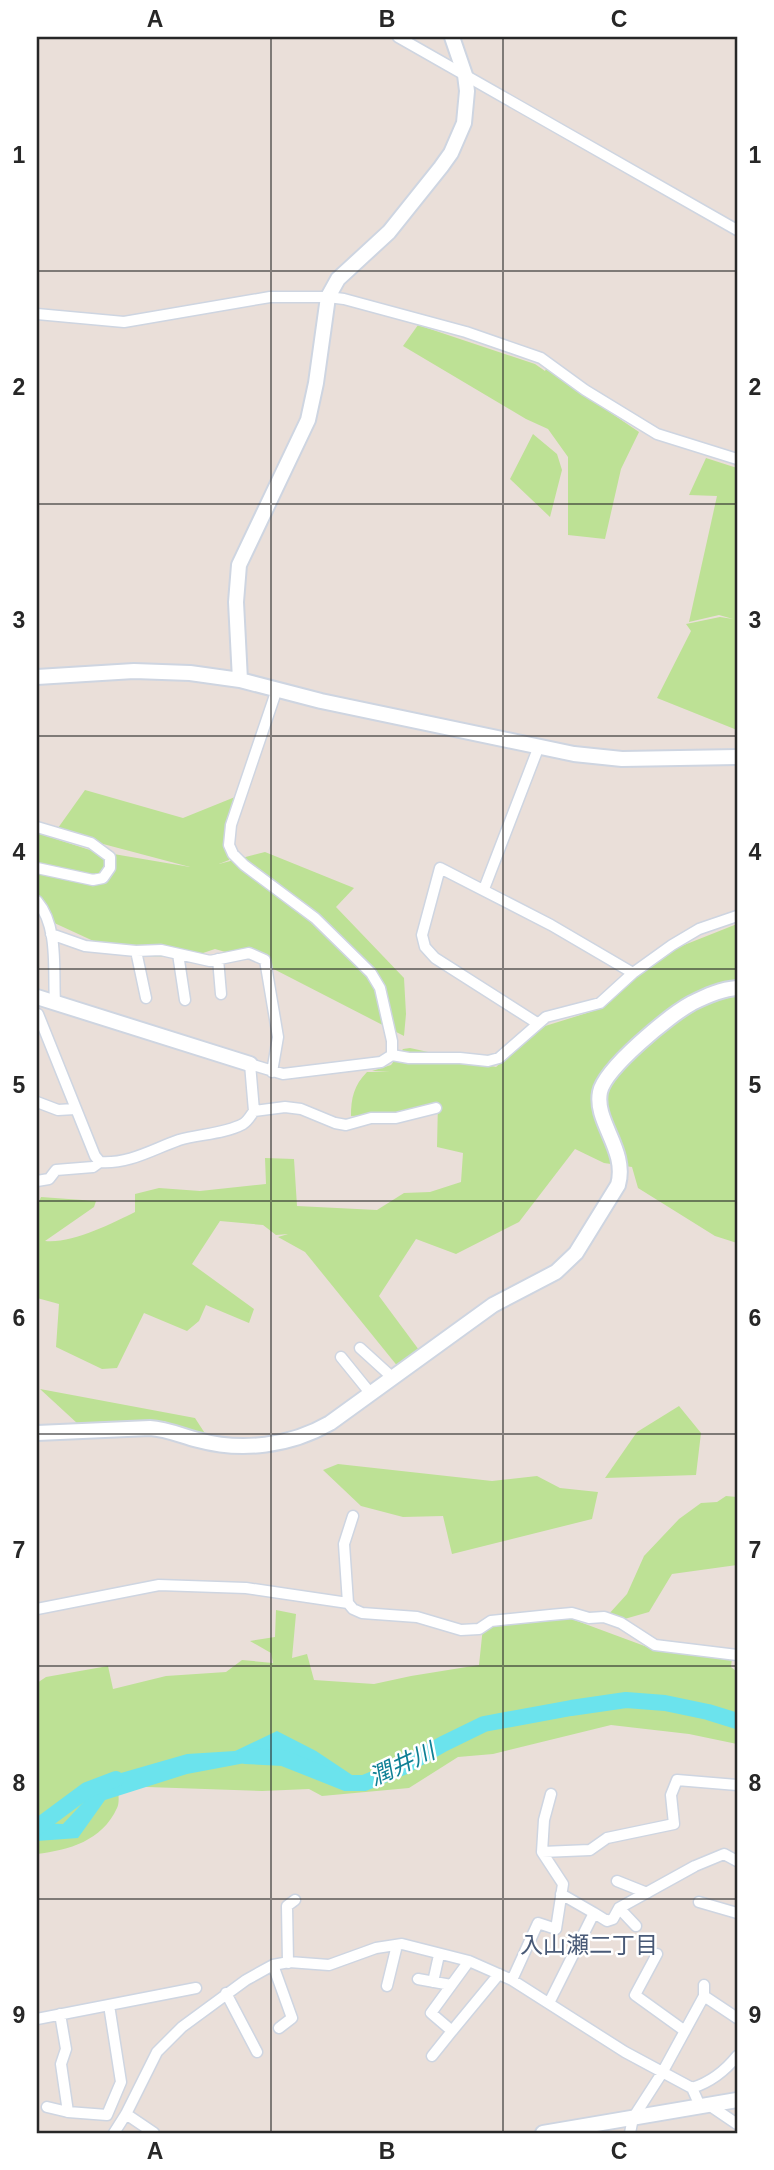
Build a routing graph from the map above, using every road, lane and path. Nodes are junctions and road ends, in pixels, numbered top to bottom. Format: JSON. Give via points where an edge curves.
{"nodes":[{"id":1,"x":398,"y":37,"type":"edge"},
{"id":2,"x":452,"y":37,"type":"edge"},
{"id":3,"x":465,"y":75,"type":"junction"},
{"id":4,"x":737,"y":230,"type":"edge"},
{"id":5,"x":327,"y":297,"type":"junction"},
{"id":6,"x":37,"y":314,"type":"edge"},
{"id":7,"x":737,"y":459,"type":"edge"},
{"id":8,"x":37,"y":677,"type":"edge"},
{"id":9,"x":240,"y":680,"type":"junction"},
{"id":10,"x":277,"y":689,"type":"junction"},
{"id":11,"x":539,"y":746,"type":"junction"},
{"id":12,"x":737,"y":757,"type":"edge"},
{"id":13,"x":37,"y":827,"type":"edge"},
{"id":14,"x":37,"y":868,"type":"edge"},
{"id":15,"x":484,"y":889,"type":"junction"},
{"id":16,"x":37,"y":901,"type":"edge"},
{"id":17,"x":737,"y":916,"type":"edge"},
{"id":18,"x":51,"y":934,"type":"junction"},
{"id":19,"x":136,"y":951,"type":"junction"},
{"id":20,"x":178,"y":954,"type":"junction"},
{"id":21,"x":218,"y":960,"type":"junction"},
{"id":22,"x":633,"y":973,"type":"junction"},
{"id":23,"x":737,"y":988,"type":"edge"},
{"id":24,"x":221,"y":994,"type":"dead end"},
{"id":25,"x":146,"y":998,"type":"dead end"},
{"id":26,"x":45,"y":999,"type":"edge"},
{"id":27,"x":185,"y":1000,"type":"dead end"},
{"id":28,"x":37,"y":1015,"type":"edge"},
{"id":29,"x":537,"y":1023,"type":"junction"},
{"id":30,"x":392,"y":1055,"type":"junction"},
{"id":31,"x":250,"y":1064,"type":"junction"},
{"id":32,"x":272,"y":1072,"type":"junction"},
{"id":33,"x":37,"y":1102,"type":"edge"},
{"id":34,"x":436,"y":1108,"type":"dead end"},
{"id":35,"x":75,"y":1109,"type":"junction"},
{"id":36,"x":254,"y":1111,"type":"junction"},
{"id":37,"x":100,"y":1162,"type":"junction"},
{"id":38,"x":37,"y":1181,"type":"edge"},
{"id":39,"x":360,"y":1348,"type":"dead end"},
{"id":40,"x":341,"y":1357,"type":"dead end"},
{"id":41,"x":393,"y":1378,"type":"junction"},
{"id":42,"x":371,"y":1395,"type":"junction"},
{"id":43,"x":37,"y":1433,"type":"edge"},
{"id":44,"x":353,"y":1516,"type":"dead end"},
{"id":45,"x":348,"y":1603,"type":"junction"},
{"id":46,"x":37,"y":1609,"type":"edge"},
{"id":47,"x":737,"y":1655,"type":"edge"},
{"id":48,"x":737,"y":1785,"type":"edge"},
{"id":49,"x":551,"y":1794,"type":"dead end"},
{"id":50,"x":542,"y":1852,"type":"junction"},
{"id":51,"x":737,"y":1861,"type":"edge"},
{"id":52,"x":617,"y":1881,"type":"dead end"},
{"id":53,"x":647,"y":1893,"type":"junction"},
{"id":54,"x":561,"y":1894,"type":"junction"},
{"id":55,"x":295,"y":1900,"type":"dead end"},
{"id":56,"x":699,"y":1902,"type":"dead end"},
{"id":57,"x":619,"y":1908,"type":"junction"},
{"id":58,"x":594,"y":1913,"type":"junction"},
{"id":59,"x":737,"y":1913,"type":"edge"},
{"id":60,"x":636,"y":1926,"type":"dead end"},
{"id":61,"x":397,"y":1945,"type":"junction"},
{"id":62,"x":657,"y":1954,"type":"dead end"},
{"id":63,"x":439,"y":1955,"type":"junction"},
{"id":64,"x":469,"y":1961,"type":"junction"},
{"id":65,"x":288,"y":1963,"type":"junction"},
{"id":66,"x":272,"y":1965,"type":"junction"},
{"id":67,"x":499,"y":1974,"type":"junction"},
{"id":68,"x":418,"y":1979,"type":"dead end"},
{"id":69,"x":512,"y":1980,"type":"junction"},
{"id":70,"x":433,"y":1982,"type":"junction"},
{"id":71,"x":451,"y":1985,"type":"junction"},
{"id":72,"x":387,"y":1986,"type":"dead end"},
{"id":73,"x":196,"y":1988,"type":"dead end"},
{"id":74,"x":226,"y":1993,"type":"junction"},
{"id":75,"x":549,"y":2003,"type":"junction"},
{"id":76,"x":109,"y":2005,"type":"junction"},
{"id":77,"x":60,"y":2014,"type":"junction"},
{"id":78,"x":737,"y":2018,"type":"edge"},
{"id":79,"x":37,"y":2019,"type":"edge"},
{"id":80,"x":279,"y":2028,"type":"dead end"},
{"id":81,"x":453,"y":2031,"type":"junction"},
{"id":82,"x":685,"y":2031,"type":"junction"},
{"id":83,"x":257,"y":2052,"type":"dead end"},
{"id":84,"x":432,"y":2056,"type":"dead end"},
{"id":85,"x":737,"y":2056,"type":"edge"},
{"id":86,"x":662,"y":2073,"type":"junction"},
{"id":87,"x":692,"y":2088,"type":"junction"},
{"id":88,"x":737,"y":2099,"type":"edge"},
{"id":89,"x":704,"y":2105,"type":"junction"},
{"id":90,"x":47,"y":2107,"type":"dead end"},
{"id":91,"x":68,"y":2112,"type":"junction"},
{"id":92,"x":126,"y":2114,"type":"junction"},
{"id":93,"x":633,"y":2118,"type":"junction"},
{"id":94,"x":737,"y":2124,"type":"edge"},
{"id":95,"x":114,"y":2133,"type":"edge"},
{"id":96,"x":154,"y":2133,"type":"edge"},
{"id":97,"x":542,"y":2133,"type":"edge"},
{"id":98,"x":630,"y":2133,"type":"edge"}],
"edges":[{"from":1,"to":3,"type":"street"},
{"from":2,"to":3,"type":"street"},
{"from":3,"to":4,"type":"street"},
{"from":3,"to":5,"type":"street","via":[[467,108],[451,153],[389,232],[338,279]]},
{"from":5,"to":6,"type":"street","via":[[270,297],[124,323]]},
{"from":5,"to":7,"type":"street","via":[[466,332],[541,358],[657,434]]},
{"from":5,"to":9,"type":"street","via":[[308,420],[239,565]]},
{"from":8,"to":9,"type":"street","via":[[147,671]]},
{"from":9,"to":10,"type":"street"},
{"from":10,"to":11,"type":"street"},
{"from":10,"to":30,"type":"street","via":[[231,825],[229,845],[244,865],[315,918],[371,973],[380,988]]},
{"from":11,"to":12,"type":"street","via":[[622,759]]},
{"from":11,"to":15,"type":"street"},
{"from":13,"to":14,"type":"street","via":[[91,843],[110,857],[103,878],[93,880]]},
{"from":15,"to":22,"type":"street"},
{"from":15,"to":29,"type":"street","via":[[440,868],[422,935],[425,947]]},
{"from":16,"to":18,"type":"street"},
{"from":17,"to":22,"type":"street","via":[[699,929]]},
{"from":18,"to":19,"type":"street","via":[[85,946]]},
{"from":18,"to":26,"type":"street"},
{"from":19,"to":20,"type":"street"},
{"from":19,"to":25,"type":"street"},
{"from":20,"to":21,"type":"street"},
{"from":20,"to":27,"type":"street"},
{"from":21,"to":24,"type":"street"},
{"from":21,"to":32,"type":"street","via":[[249,953],[265,960],[278,1037]]},
{"from":22,"to":29,"type":"street","via":[[600,1003]]},
{"from":23,"to":41,"type":"street","via":[[688,1005],[607,1076],[600,1092],[601,1107],[621,1175],[576,1253],[556,1272],[492,1305]]},
{"from":26,"to":28,"type":"street"},
{"from":26,"to":31,"type":"street"},
{"from":28,"to":35,"type":"street"},
{"from":29,"to":30,"type":"street","via":[[499,1058],[488,1061]]},
{"from":30,"to":32,"type":"street","via":[[381,1062]]},
{"from":31,"to":32,"type":"street"},
{"from":31,"to":36,"type":"street"},
{"from":33,"to":35,"type":"street","via":[[58,1110]]},
{"from":34,"to":36,"type":"street","via":[[346,1125],[301,1109]]},
{"from":35,"to":37,"type":"street"},
{"from":36,"to":37,"type":"street","via":[[245,1123],[152,1153]]},
{"from":37,"to":38,"type":"street","via":[[93,1167],[56,1170],[50,1180]]},
{"from":39,"to":41,"type":"street"},
{"from":40,"to":42,"type":"street"},
{"from":41,"to":42,"type":"street"},
{"from":42,"to":43,"type":"street","via":[[312,1434],[250,1447],[199,1441],[150,1428]]},
{"from":44,"to":45,"type":"street","via":[[344,1544]]},
{"from":45,"to":46,"type":"street","via":[[246,1588],[159,1585]]},
{"from":45,"to":47,"type":"street","via":[[362,1613],[417,1617],[461,1630],[479,1629],[491,1621],[550,1615],[604,1617],[655,1645]]},
{"from":48,"to":50,"type":"street","via":[[677,1780],[671,1795],[674,1824],[607,1838],[590,1850]]},
{"from":49,"to":50,"type":"street"},
{"from":50,"to":54,"type":"street","via":[[563,1884]]},
{"from":51,"to":53,"type":"street","via":[[724,1854]]},
{"from":52,"to":53,"type":"street"},
{"from":53,"to":57,"type":"street"},
{"from":54,"to":58,"type":"street"},
{"from":54,"to":69,"type":"street","via":[[556,1929],[538,1923]]},
{"from":55,"to":65,"type":"street","via":[[287,1906]]},
{"from":56,"to":59,"type":"street"},
{"from":57,"to":58,"type":"street","via":[[607,1921]]},
{"from":57,"to":60,"type":"street"},
{"from":58,"to":75,"type":"street"},
{"from":61,"to":63,"type":"street"},
{"from":61,"to":65,"type":"street","via":[[328,1965]]},
{"from":61,"to":72,"type":"street"},
{"from":62,"to":82,"type":"street","via":[[635,1994]]},
{"from":63,"to":64,"type":"street"},
{"from":63,"to":70,"type":"street"},
{"from":64,"to":67,"type":"street"},
{"from":64,"to":71,"type":"street"},
{"from":65,"to":66,"type":"street"},
{"from":66,"to":74,"type":"street"},
{"from":66,"to":80,"type":"street","via":[[292,2018]]},
{"from":67,"to":69,"type":"street"},
{"from":67,"to":81,"type":"street"},
{"from":68,"to":70,"type":"street"},
{"from":69,"to":75,"type":"street"},
{"from":70,"to":71,"type":"street"},
{"from":71,"to":81,"type":"street","via":[[431,2012]]},
{"from":73,"to":76,"type":"street"},
{"from":74,"to":83,"type":"street"},
{"from":74,"to":92,"type":"street","via":[[157,2052]]},
{"from":75,"to":86,"type":"street"},
{"from":76,"to":77,"type":"street"},
{"from":76,"to":91,"type":"street","via":[[121,2082],[107,2115]]},
{"from":77,"to":79,"type":"street"},
{"from":77,"to":91,"type":"street"},
{"from":78,"to":82,"type":"street","via":[[704,1991]]},
{"from":81,"to":84,"type":"street"},
{"from":82,"to":86,"type":"street"},
{"from":85,"to":87,"type":"street","via":[[707,2083]]},
{"from":86,"to":87,"type":"street"},
{"from":86,"to":93,"type":"street"},
{"from":87,"to":89,"type":"street"},
{"from":88,"to":89,"type":"street"},
{"from":89,"to":93,"type":"street"},
{"from":89,"to":94,"type":"street"},
{"from":90,"to":91,"type":"street"},
{"from":92,"to":95,"type":"street"},
{"from":92,"to":96,"type":"street"},
{"from":93,"to":97,"type":"street"},
{"from":93,"to":98,"type":"street"}]}
